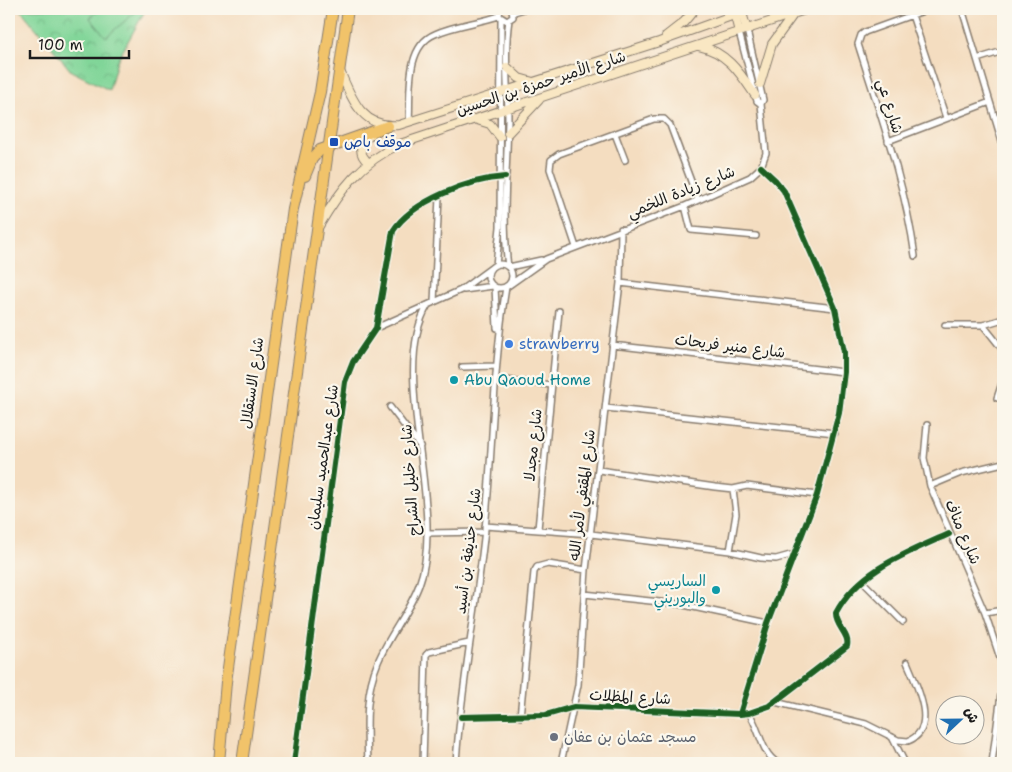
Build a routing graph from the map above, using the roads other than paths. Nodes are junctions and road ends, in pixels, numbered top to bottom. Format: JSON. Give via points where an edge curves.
{"nodes":[{"id":1,"x":333,"y":9,"type":"edge"},
{"id":2,"x":348,"y":9,"type":"edge"},
{"id":3,"x":500,"y":9,"type":"edge"},
{"id":4,"x":524,"y":9,"type":"edge"},
{"id":5,"x":695,"y":9,"type":"edge"},
{"id":6,"x":752,"y":9,"type":"edge"},
{"id":7,"x":808,"y":9,"type":"edge"},
{"id":8,"x":929,"y":9,"type":"edge"},
{"id":9,"x":962,"y":9,"type":"edge"},
{"id":10,"x":513,"y":11,"type":"edge"},
{"id":11,"x":738,"y":11,"type":"edge"},
{"id":12,"x":794,"y":14,"type":"junction"},
{"id":13,"x":912,"y":15,"type":"junction"},
{"id":14,"x":500,"y":17,"type":"junction"},
{"id":15,"x":509,"y":20,"type":"junction"},
{"id":16,"x":743,"y":31,"type":"junction"},
{"id":17,"x":659,"y":42,"type":"junction"},
{"id":18,"x":697,"y":46,"type":"junction"},
{"id":19,"x":1003,"y":51,"type":"edge"},
{"id":20,"x":504,"y":55,"type":"junction"},
{"id":21,"x":977,"y":59,"type":"junction"},
{"id":22,"x":507,"y":67,"type":"junction"},
{"id":23,"x":339,"y":69,"type":"junction"},
{"id":24,"x":535,"y":82,"type":"junction"},
{"id":25,"x":760,"y":84,"type":"junction"},
{"id":26,"x":504,"y":91,"type":"junction"},
{"id":27,"x":755,"y":95,"type":"junction"},
{"id":28,"x":543,"y":97,"type":"junction"},
{"id":29,"x":990,"y":102,"type":"junction"},
{"id":30,"x":761,"y":104,"type":"junction"},
{"id":31,"x":504,"y":109,"type":"junction"},
{"id":32,"x":1003,"y":116,"type":"edge"},
{"id":33,"x":946,"y":118,"type":"junction"},
{"id":34,"x":474,"y":119,"type":"junction"},
{"id":35,"x":994,"y":119,"type":"junction"},
{"id":36,"x":409,"y":123,"type":"junction"},
{"id":37,"x":388,"y":126,"type":"junction"},
{"id":38,"x":615,"y":134,"type":"junction"},
{"id":39,"x":504,"y":135,"type":"junction"},
{"id":40,"x":888,"y":141,"type":"junction"},
{"id":41,"x":1003,"y":145,"type":"edge"},
{"id":42,"x":329,"y":146,"type":"junction"},
{"id":43,"x":624,"y":160,"type":"dead end"},
{"id":44,"x":368,"y":162,"type":"junction"},
{"id":45,"x":762,"y":168,"type":"junction"},
{"id":46,"x":503,"y":177,"type":"junction"},
{"id":47,"x":298,"y":184,"type":"junction"},
{"id":48,"x":439,"y":197,"type":"junction"},
{"id":49,"x":698,"y":200,"type":"junction"},
{"id":50,"x":685,"y":206,"type":"junction"},
{"id":51,"x":621,"y":230,"type":"junction"},
{"id":52,"x":316,"y":231,"type":"junction"},
{"id":53,"x":756,"y":236,"type":"dead end"},
{"id":54,"x":576,"y":247,"type":"junction"},
{"id":55,"x":915,"y":256,"type":"dead end"},
{"id":56,"x":546,"y":259,"type":"junction"},
{"id":57,"x":493,"y":266,"type":"junction"},
{"id":58,"x":508,"y":267,"type":"junction"},
{"id":59,"x":620,"y":283,"type":"junction"},
{"id":60,"x":507,"y":286,"type":"junction"},
{"id":61,"x":494,"y":287,"type":"junction"},
{"id":62,"x":461,"y":290,"type":"junction"},
{"id":63,"x":306,"y":300,"type":"junction"},
{"id":64,"x":431,"y":304,"type":"junction"},
{"id":65,"x":835,"y":308,"type":"junction"},
{"id":66,"x":314,"y":309,"type":"dead end"},
{"id":67,"x":559,"y":310,"type":"dead end"},
{"id":68,"x":1003,"y":319,"type":"edge"},
{"id":69,"x":946,"y":325,"type":"dead end"},
{"id":70,"x":984,"y":325,"type":"junction"},
{"id":71,"x":376,"y":328,"type":"junction"},
{"id":72,"x":497,"y":341,"type":"junction"},
{"id":73,"x":612,"y":345,"type":"junction"},
{"id":74,"x":1003,"y":350,"type":"edge"},
{"id":75,"x":495,"y":366,"type":"junction"},
{"id":76,"x":462,"y":367,"type":"dead end"},
{"id":77,"x":844,"y":372,"type":"junction"},
{"id":78,"x":495,"y":378,"type":"junction"},
{"id":79,"x":1003,"y":380,"type":"edge"},
{"id":80,"x":552,"y":385,"type":"junction"},
{"id":81,"x":997,"y":398,"type":"dead end"},
{"id":82,"x":390,"y":407,"type":"dead end"},
{"id":83,"x":606,"y":408,"type":"junction"},
{"id":84,"x":927,"y":425,"type":"dead end"},
{"id":85,"x":835,"y":433,"type":"junction"},
{"id":86,"x":420,"y":447,"type":"junction"},
{"id":87,"x":1003,"y":463,"type":"edge"},
{"id":88,"x":599,"y":470,"type":"junction"},
{"id":89,"x":930,"y":486,"type":"junction"},
{"id":90,"x":733,"y":488,"type":"junction"},
{"id":91,"x":817,"y":495,"type":"junction"},
{"id":92,"x":485,"y":526,"type":"junction"},
{"id":93,"x":538,"y":529,"type":"junction"},
{"id":94,"x":485,"y":532,"type":"junction"},
{"id":95,"x":428,"y":533,"type":"junction"},
{"id":96,"x":591,"y":534,"type":"junction"},
{"id":97,"x":949,"y":534,"type":"junction"},
{"id":98,"x":730,"y":551,"type":"junction"},
{"id":99,"x":794,"y":554,"type":"junction"},
{"id":100,"x":586,"y":570,"type":"junction"},
{"id":101,"x":862,"y":581,"type":"junction"},
{"id":102,"x":584,"y":594,"type":"junction"},
{"id":103,"x":1003,"y":610,"type":"edge"},
{"id":104,"x":985,"y":613,"type":"junction"},
{"id":105,"x":903,"y":622,"type":"dead end"},
{"id":106,"x":768,"y":623,"type":"junction"},
{"id":107,"x":468,"y":644,"type":"junction"},
{"id":108,"x":907,"y":662,"type":"dead end"},
{"id":109,"x":775,"y":702,"type":"junction"},
{"id":110,"x":574,"y":707,"type":"junction"},
{"id":111,"x":749,"y":713,"type":"junction"},
{"id":112,"x":740,"y":714,"type":"junction"},
{"id":113,"x":461,"y":717,"type":"junction"},
{"id":114,"x":520,"y":717,"type":"junction"},
{"id":115,"x":892,"y":737,"type":"junction"},
{"id":116,"x":219,"y":763,"type":"edge"},
{"id":117,"x":242,"y":763,"type":"edge"},
{"id":118,"x":294,"y":763,"type":"edge"},
{"id":119,"x":368,"y":763,"type":"edge"},
{"id":120,"x":423,"y":763,"type":"edge"},
{"id":121,"x":456,"y":763,"type":"edge"},
{"id":122,"x":561,"y":763,"type":"edge"},
{"id":123,"x":778,"y":763,"type":"edge"},
{"id":124,"x":905,"y":763,"type":"edge"},
{"id":125,"x":992,"y":763,"type":"edge"}],
"edges":[{"from":1,"to":47,"type":"highway","name":"شارع الاستقلال","via":[[320,92]]},
{"from":2,"to":23,"type":"highway"},
{"from":3,"to":14,"type":"street"},
{"from":4,"to":10,"type":"street"},
{"from":5,"to":17,"type":"main road"},
{"from":6,"to":11,"type":"main road","name":"شارع الأمير حمزة بن الحسين"},
{"from":7,"to":12,"type":"main road","name":"شارع الأمير حمزة بن الحسين"},
{"from":8,"to":13,"type":"street","name":"شارع عي"},
{"from":9,"to":21,"type":"street"},
{"from":10,"to":15,"type":"street"},
{"from":11,"to":16,"type":"main road"},
{"from":11,"to":17,"type":"main road","name":"شارع الأمير حمزة بن الحسين"},
{"from":12,"to":16,"type":"main road","name":"شارع الأمير حمزة بن الحسين"},
{"from":12,"to":25,"type":"main road","via":[[772,44]]},
{"from":13,"to":33,"type":"street"},
{"from":13,"to":40,"type":"street","name":"شارع عي","via":[[865,32],[858,44]]},
{"from":14,"to":15,"type":"street"},
{"from":14,"to":20,"type":"street"},
{"from":14,"to":36,"type":"street","via":[[436,34],[423,43],[414,62]]},
{"from":15,"to":20,"type":"street"},
{"from":16,"to":18,"type":"main road","name":"شارع الأمير حمزة بن الحسين"},
{"from":16,"to":25,"type":"street"},
{"from":16,"to":27,"type":"street"},
{"from":17,"to":24,"type":"main road","name":"شارع الأمير حمزة بن الحسين"},
{"from":18,"to":27,"type":"main road","via":[[717,52],[729,60]]},
{"from":18,"to":28,"type":"main road","name":"شارع الأمير حمزة بن الحسين"},
{"from":19,"to":21,"type":"street"},
{"from":20,"to":22,"type":"street"},
{"from":20,"to":26,"type":"street"},
{"from":21,"to":29,"type":"street"},
{"from":22,"to":24,"type":"main road","via":[[519,78]]},
{"from":22,"to":26,"type":"street"},
{"from":23,"to":37,"type":"main road","name":"شارع الأمير حمزة بن الحسين","via":[[361,114]]},
{"from":23,"to":42,"type":"highway"},
{"from":24,"to":26,"type":"main road","name":"شارع الأمير حمزة بن الحسين"},
{"from":25,"to":30,"type":"street"},
{"from":26,"to":31,"type":"street"},
{"from":26,"to":36,"type":"main road","name":"شارع الأمير حمزة بن الحسين"},
{"from":27,"to":30,"type":"street"},
{"from":28,"to":31,"type":"main road","name":"شارع الأمير حمزة بن الحسين"},
{"from":28,"to":39,"type":"main road"},
{"from":29,"to":33,"type":"street"},
{"from":29,"to":35,"type":"street"},
{"from":30,"to":45,"type":"street","via":[[766,153]]},
{"from":31,"to":34,"type":"main road","name":"شارع الأمير حمزة بن الحسين"},
{"from":31,"to":39,"type":"street"},
{"from":32,"to":35,"type":"street"},
{"from":33,"to":40,"type":"street"},
{"from":34,"to":39,"type":"main road","via":[[490,124]]},
{"from":34,"to":44,"type":"main road","name":"شارع الأمير حمزة بن الحسين","via":[[400,144]]},
{"from":35,"to":41,"type":"street"},
{"from":36,"to":37,"type":"main road","name":"شارع الأمير حمزة بن الحسين"},
{"from":37,"to":42,"type":"highway"},
{"from":37,"to":44,"type":"main road","via":[[362,143],[361,152]]},
{"from":38,"to":43,"type":"street"},
{"from":38,"to":49,"type":"street","via":[[660,118],[667,121]]},
{"from":38,"to":54,"type":"street","via":[[559,154],[551,160],[550,169]]},
{"from":39,"to":46,"type":"street"},
{"from":40,"to":55,"type":"street","name":"شارع عي","via":[[904,197]]},
{"from":42,"to":47,"type":"highway","via":[[314,156],[305,178]]},
{"from":42,"to":52,"type":"highway"},
{"from":44,"to":52,"type":"main road","name":"شارع الأمير حمزة بن الحسين","via":[[342,189]]},
{"from":45,"to":49,"type":"street","name":"شارع زيادة اللخمي","via":[[750,177]]},
{"from":45,"to":65,"type":"street","via":[[784,191]]},
{"from":46,"to":48,"type":"street","name":"شارع عبدالحميد سليمان"},
{"from":46,"to":57,"type":"street","via":[[500,227]]},
{"from":46,"to":58,"type":"street"},
{"from":47,"to":116,"type":"highway","name":"شارع الاستقلال","via":[[226,682]]},
{"from":48,"to":64,"type":"street","name":"شارع خليل الشراح"},
{"from":48,"to":71,"type":"street","name":"شارع عبدالحميد سليمان","via":[[408,213],[393,231]]},
{"from":49,"to":50,"type":"street","name":"شارع زيادة اللخمي"},
{"from":50,"to":51,"type":"street","name":"شارع زيادة اللخمي"},
{"from":50,"to":53,"type":"street","via":[[691,230]]},
{"from":51,"to":54,"type":"street","name":"شارع زيادة اللخمي"},
{"from":51,"to":59,"type":"street","name":"شارع المقتفي لأمر الله"},
{"from":52,"to":63,"type":"highway"},
{"from":54,"to":56,"type":"street","name":"شارع زيادة اللخمي"},
{"from":56,"to":58,"type":"street","name":"شارع زيادة اللخمي"},
{"from":56,"to":60,"type":"street","name":"شارع زيادة اللخمي"},
{"from":57,"to":58,"type":"street","via":[[502,264]]},
{"from":57,"to":61,"type":"street","via":[[488,276]]},
{"from":57,"to":62,"type":"street"},
{"from":58,"to":60,"type":"street","via":[[512,277]]},
{"from":59,"to":65,"type":"street"},
{"from":59,"to":73,"type":"street","name":"شارع المقتفي لأمر الله"},
{"from":60,"to":61,"type":"street"},
{"from":60,"to":72,"type":"street","name":"شارع حذيفة بن أسيد"},
{"from":61,"to":62,"type":"street"},
{"from":61,"to":72,"type":"street","name":"شارع حذيفة بن أسيد"},
{"from":62,"to":64,"type":"street"},
{"from":63,"to":66,"type":"highway"},
{"from":63,"to":117,"type":"highway"},
{"from":64,"to":71,"type":"street"},
{"from":64,"to":86,"type":"street","name":"شارع خليل الشراح","via":[[420,320],[413,362]]},
{"from":65,"to":77,"type":"street","via":[[844,352]]},
{"from":67,"to":80,"type":"street","name":"شارع مجدلا"},
{"from":68,"to":70,"type":"street"},
{"from":69,"to":70,"type":"street"},
{"from":70,"to":74,"type":"street"},
{"from":71,"to":118,"type":"street","name":"شارع عبدالحميد سليمان","via":[[353,362],[345,382]]},
{"from":72,"to":75,"type":"street","name":"شارع حذيفة بن أسيد"},
{"from":73,"to":77,"type":"street","name":"شارع منير فريحات"},
{"from":73,"to":83,"type":"street","name":"شارع المقتفي لأمر الله"},
{"from":75,"to":76,"type":"street"},
{"from":75,"to":78,"type":"street","name":"شارع حذيفة بن أسيد"},
{"from":77,"to":85,"type":"street"},
{"from":78,"to":80,"type":"street"},
{"from":78,"to":92,"type":"street","name":"شارع حذيفة بن أسيد"},
{"from":79,"to":81,"type":"street"},
{"from":80,"to":93,"type":"street","name":"شارع مجدلا"},
{"from":82,"to":86,"type":"street"},
{"from":83,"to":85,"type":"street"},
{"from":83,"to":88,"type":"street","name":"شارع المقتفي لأمر الله"},
{"from":84,"to":89,"type":"street","name":"شارع مناف","via":[[924,458]]},
{"from":85,"to":91,"type":"street"},
{"from":86,"to":95,"type":"street","name":"شارع خليل الشراح"},
{"from":87,"to":89,"type":"street"},
{"from":88,"to":90,"type":"street"},
{"from":88,"to":96,"type":"street","name":"شارع المقتفي لأمر الله"},
{"from":89,"to":97,"type":"street","name":"شارع مناف"},
{"from":90,"to":91,"type":"street","via":[[747,486]]},
{"from":90,"to":98,"type":"street","via":[[736,514]]},
{"from":91,"to":99,"type":"street"},
{"from":92,"to":93,"type":"street"},
{"from":92,"to":94,"type":"street","name":"شارع حذيفة بن أسيد"},
{"from":93,"to":96,"type":"street"},
{"from":94,"to":95,"type":"street"},
{"from":94,"to":107,"type":"street","name":"شارع حذيفة بن أسيد"},
{"from":95,"to":119,"type":"street","name":"شارع خليل الشراح","via":[[418,587],[378,661],[370,684],[367,698]]},
{"from":96,"to":98,"type":"street"},
{"from":96,"to":100,"type":"street","name":"شارع المقتفي لأمر الله"},
{"from":97,"to":101,"type":"street","via":[[880,567]]},
{"from":97,"to":104,"type":"street","name":"شارع مناف"},
{"from":98,"to":99,"type":"street","via":[[776,559]]},
{"from":99,"to":106,"type":"street"},
{"from":100,"to":102,"type":"street","name":"شارع المقتفي لأمر الله"},
{"from":100,"to":114,"type":"street","via":[[544,564],[536,567]]},
{"from":101,"to":105,"type":"street"},
{"from":101,"to":109,"type":"street","name":"شارع المظلات","via":[[836,613],[836,620],[848,640],[847,646]]},
{"from":102,"to":106,"type":"street","via":[[679,604]]},
{"from":102,"to":110,"type":"street","name":"شارع المقتفي لأمر الله"},
{"from":103,"to":104,"type":"street"},
{"from":104,"to":125,"type":"street","name":"شارع مناف","via":[[1003,670]]},
{"from":106,"to":112,"type":"street"},
{"from":107,"to":113,"type":"street","name":"شارع حذيفة بن أسيد"},
{"from":107,"to":120,"type":"street","via":[[426,655]]},
{"from":108,"to":115,"type":"street","via":[[923,704],[923,721],[912,740],[901,741]]},
{"from":109,"to":111,"type":"street","name":"شارع المظلات"},
{"from":109,"to":115,"type":"street","via":[[866,724]]},
{"from":110,"to":112,"type":"street","name":"شارع المظلات"},
{"from":110,"to":114,"type":"street","name":"شارع المظلات","via":[[546,715]]},
{"from":110,"to":122,"type":"street","name":"شارع المقتفي لأمر الله"},
{"from":111,"to":112,"type":"street","name":"شارع المظلات"},
{"from":111,"to":123,"type":"street","via":[[766,753]]},
{"from":113,"to":114,"type":"street","name":"شارع المظلات"},
{"from":113,"to":121,"type":"street","name":"شارع حذيفة بن أسيد"},
{"from":115,"to":124,"type":"street"}]}
